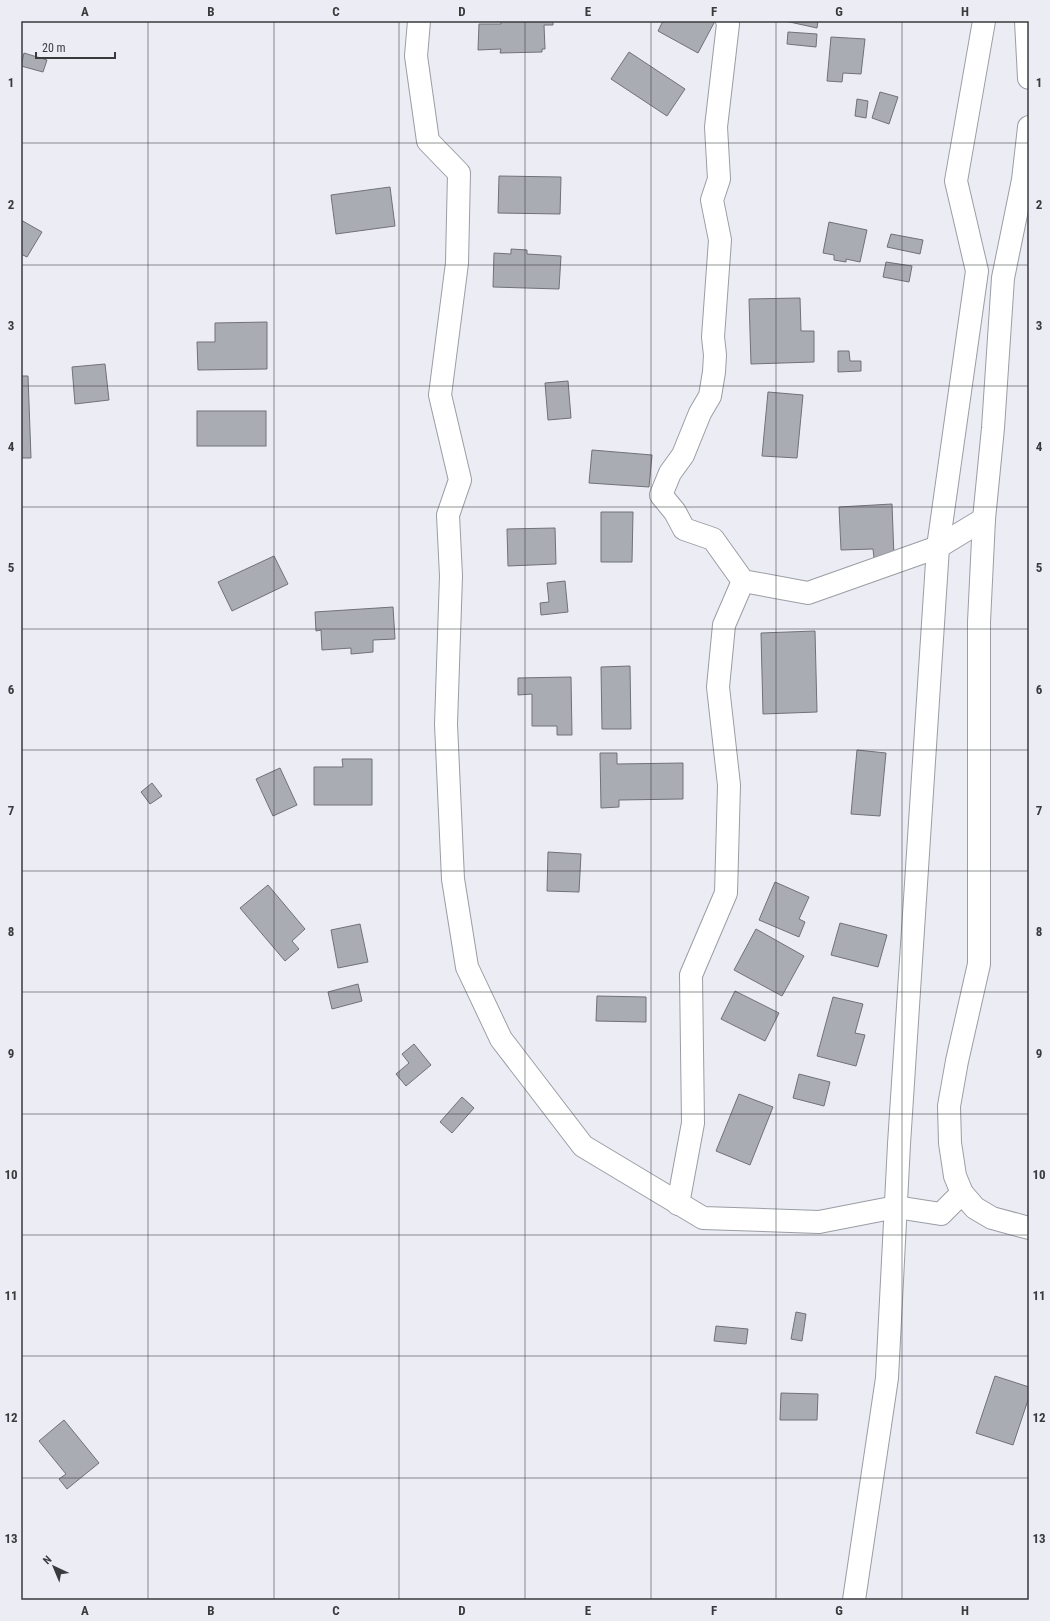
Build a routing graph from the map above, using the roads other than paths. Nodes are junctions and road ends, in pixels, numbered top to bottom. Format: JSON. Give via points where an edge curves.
{"nodes":[{"id":1,"x":419,"y":21,"type":"edge"},
{"id":2,"x":727,"y":21,"type":"edge"},
{"id":3,"x":984,"y":21,"type":"edge"},
{"id":4,"x":1026,"y":21,"type":"edge"},
{"id":5,"x":1029,"y":78,"type":"edge"},
{"id":6,"x":1029,"y":127,"type":"edge"},
{"id":7,"x":984,"y":519,"type":"junction"},
{"id":8,"x":938,"y":546,"type":"junction"},
{"id":9,"x":743,"y":581,"type":"junction"},
{"id":10,"x":962,"y":1193,"type":"junction"},
{"id":11,"x":678,"y":1204,"type":"junction"},
{"id":12,"x":896,"y":1207,"type":"junction"},
{"id":13,"x":1029,"y":1228,"type":"edge"},
{"id":14,"x":854,"y":1600,"type":"edge"}],
"edges":[{"from":1,"to":11,"type":"street","via":[[416,56],[428,142],[459,173],[457,263],[440,395],[460,480],[448,515],[451,576],[446,724],[453,879],[467,967],[501,1039],[584,1146]]},
{"from":2,"to":9,"type":"street","via":[[716,127],[719,179],[712,200],[720,240],[714,372],[710,396],[700,413],[683,455],[670,473],[661,496],[675,512],[684,529],[713,539]]},
{"from":3,"to":8,"type":"street","via":[[956,181],[977,271]]},
{"from":4,"to":5,"type":"street"},
{"from":6,"to":7,"type":"street","via":[[1022,180],[1003,278]]},
{"from":7,"to":8,"type":"street"},
{"from":7,"to":10,"type":"street","via":[[979,622],[979,964],[949,1106],[950,1144],[955,1176]]},
{"from":8,"to":9,"type":"street","via":[[808,593]]},
{"from":8,"to":12,"type":"street"},
{"from":9,"to":11,"type":"street","via":[[724,625],[718,686],[729,785],[726,893],[691,975],[693,1123]]},
{"from":10,"to":12,"type":"street","via":[[941,1214]]},
{"from":10,"to":13,"type":"street","via":[[975,1208],[992,1218]]},
{"from":11,"to":12,"type":"street","via":[[703,1218],[819,1222]]},
{"from":12,"to":14,"type":"street","via":[[887,1378]]}]}
